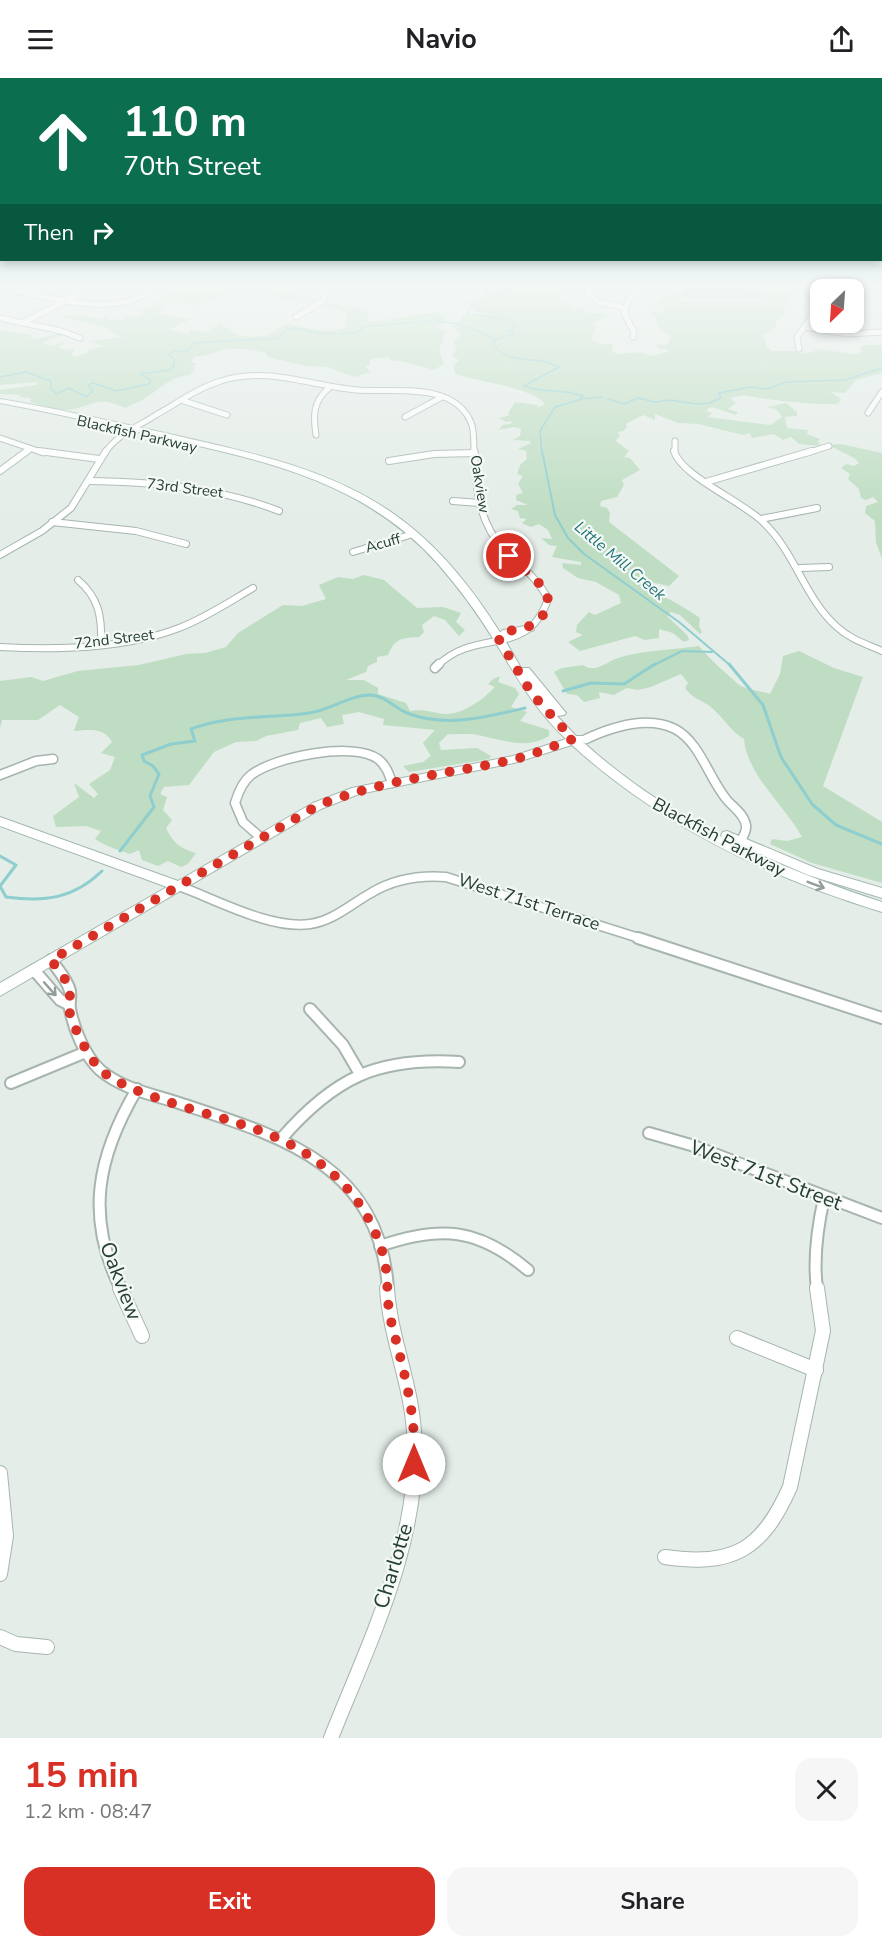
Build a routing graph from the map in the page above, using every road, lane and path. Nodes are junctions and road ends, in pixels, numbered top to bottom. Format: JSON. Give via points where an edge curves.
{"nodes":[{"id":1,"x":329,"y":388,"type":"junction"},
{"id":2,"x":882,"y":392,"type":"edge"},
{"id":3,"x":442,"y":398,"type":"junction"},
{"id":4,"x":879,"y":399,"type":"edge"},
{"id":5,"x":184,"y":401,"type":"junction"},
{"id":6,"x":868,"y":413,"type":"dead end"},
{"id":7,"x":227,"y":415,"type":"dead end"},
{"id":8,"x":405,"y":417,"type":"dead end"},
{"id":9,"x":134,"y":431,"type":"junction"},
{"id":10,"x":316,"y":435,"type":"dead end"},
{"id":11,"x":0,"y":438,"type":"edge"},
{"id":12,"x":675,"y":441,"type":"dead end"},
{"id":13,"x":829,"y":446,"type":"dead end"},
{"id":14,"x":30,"y":449,"type":"junction"},
{"id":15,"x":475,"y":453,"type":"junction"},
{"id":16,"x":99,"y":459,"type":"junction"},
{"id":17,"x":389,"y":461,"type":"dead end"},
{"id":18,"x":0,"y":471,"type":"edge"},
{"id":19,"x":88,"y":481,"type":"junction"},
{"id":20,"x":706,"y":482,"type":"junction"},
{"id":21,"x":453,"y":501,"type":"dead end"},
{"id":22,"x":480,"y":503,"type":"junction"},
{"id":23,"x":817,"y":508,"type":"dead end"},
{"id":24,"x":279,"y":511,"type":"dead end"},
{"id":25,"x":761,"y":519,"type":"junction"},
{"id":26,"x":52,"y":522,"type":"junction"},
{"id":27,"x":413,"y":534,"type":"junction"},
{"id":28,"x":186,"y":544,"type":"dead end"},
{"id":29,"x":353,"y":552,"type":"dead end"},
{"id":30,"x":0,"y":555,"type":"edge"},
{"id":31,"x":829,"y":567,"type":"dead end"},
{"id":32,"x":800,"y":568,"type":"junction"},
{"id":33,"x":78,"y":580,"type":"dead end"},
{"id":34,"x":253,"y":588,"type":"dead end"},
{"id":35,"x":498,"y":638,"type":"junction"},
{"id":36,"x":101,"y":643,"type":"junction"},
{"id":37,"x":0,"y":647,"type":"edge"},
{"id":38,"x":882,"y":651,"type":"edge"},
{"id":39,"x":435,"y":668,"type":"dead end"},
{"id":40,"x":580,"y":741,"type":"junction"},
{"id":41,"x":53,"y":759,"type":"dead end"},
{"id":42,"x":0,"y":775,"type":"edge"},
{"id":43,"x":392,"y":783,"type":"junction"},
{"id":44,"x":0,"y":821,"type":"edge"},
{"id":45,"x":260,"y":837,"type":"junction"},
{"id":46,"x":740,"y":842,"type":"junction"},
{"id":47,"x":179,"y":886,"type":"junction"},
{"id":48,"x":882,"y":893,"type":"edge"},
{"id":49,"x":882,"y":908,"type":"edge"},
{"id":50,"x":51,"y":960,"type":"junction"},
{"id":51,"x":34,"y":970,"type":"junction"},
{"id":52,"x":0,"y":990,"type":"edge"},
{"id":53,"x":68,"y":1004,"type":"junction"},
{"id":54,"x":310,"y":1009,"type":"dead end"},
{"id":55,"x":882,"y":1018,"type":"edge"},
{"id":56,"x":86,"y":1052,"type":"junction"},
{"id":57,"x":459,"y":1062,"type":"dead end"},
{"id":58,"x":360,"y":1074,"type":"junction"},
{"id":59,"x":11,"y":1083,"type":"dead end"},
{"id":60,"x":137,"y":1089,"type":"junction"},
{"id":61,"x":649,"y":1133,"type":"dead end"},
{"id":62,"x":281,"y":1138,"type":"junction"},
{"id":63,"x":824,"y":1198,"type":"junction"},
{"id":64,"x":882,"y":1218,"type":"edge"},
{"id":65,"x":380,"y":1246,"type":"junction"},
{"id":66,"x":528,"y":1270,"type":"dead end"},
{"id":67,"x":142,"y":1336,"type":"dead end"},
{"id":68,"x":737,"y":1338,"type":"dead end"},
{"id":69,"x":816,"y":1370,"type":"junction"},
{"id":70,"x":0,"y":1473,"type":"edge"},
{"id":71,"x":665,"y":1557,"type":"dead end"},
{"id":72,"x":0,"y":1574,"type":"edge"},
{"id":73,"x":0,"y":1637,"type":"edge"},
{"id":74,"x":47,"y":1647,"type":"dead end"},
{"id":75,"x":331,"y":1738,"type":"edge"}],
"edges":[{"from":1,"to":3,"type":"street","via":[[409,391]]},
{"from":1,"to":5,"type":"street","via":[[250,376],[212,384]]},
{"from":1,"to":10,"type":"street","via":[[313,407]]},
{"from":2,"to":4,"type":"street"},
{"from":3,"to":8,"type":"street"},
{"from":3,"to":15,"type":"street","name":"Oakview","via":[[468,415]]},
{"from":4,"to":6,"type":"street"},
{"from":5,"to":7,"type":"street"},
{"from":5,"to":9,"type":"street"},
{"from":9,"to":9,"type":"main road","name":"Blackfish Parkway","via":[[0,401]]},
{"from":9,"to":16,"type":"street"},
{"from":9,"to":27,"type":"main road","name":"Blackfish Parkway","via":[[275,462],[337,484],[376,506]]},
{"from":11,"to":14,"type":"street"},
{"from":12,"to":20,"type":"street","via":[[679,462]]},
{"from":13,"to":20,"type":"street"},
{"from":14,"to":16,"type":"street"},
{"from":14,"to":18,"type":"street"},
{"from":15,"to":17,"type":"street"},
{"from":15,"to":22,"type":"street","name":"Oakview"},
{"from":16,"to":19,"type":"street"},
{"from":19,"to":24,"type":"street","name":"73rd Street","via":[[202,487]]},
{"from":19,"to":26,"type":"street","via":[[76,502]]},
{"from":20,"to":25,"type":"street"},
{"from":21,"to":22,"type":"street"},
{"from":22,"to":35,"type":"street","name":"Oakview","via":[[496,540],[545,590],[548,599],[542,618],[526,635]]},
{"from":23,"to":25,"type":"street"},
{"from":25,"to":32,"type":"street"},
{"from":26,"to":28,"type":"street","via":[[137,529]]},
{"from":26,"to":30,"type":"street"},
{"from":27,"to":29,"type":"street","name":"Acuff"},
{"from":27,"to":35,"type":"main road","name":"Blackfish Parkway","via":[[434,554]]},
{"from":31,"to":32,"type":"street"},
{"from":32,"to":38,"type":"street","via":[[815,603],[830,622],[852,639]]},
{"from":33,"to":36,"type":"street","via":[[99,604],[103,621]]},
{"from":34,"to":36,"type":"street","name":"72nd Street","via":[[179,628],[137,640]]},
{"from":35,"to":39,"type":"street","name":"Oakview","via":[[451,653]]},
{"from":35,"to":40,"type":"main road","name":"Blackfish Parkway","via":[[532,694]]},
{"from":36,"to":37,"type":"street","name":"72nd Street"},
{"from":40,"to":43,"type":"main road","via":[[525,763],[417,783]]},
{"from":40,"to":46,"type":"main road","name":"Blackfish Parkway","via":[[649,791]]},
{"from":40,"to":46,"type":"street","via":[[637,723],[661,725],[682,733],[691,741],[717,788],[745,821]]},
{"from":40,"to":49,"type":"main road","name":"Blackfish Parkway","one_way":true,"via":[[647,799],[740,853],[801,880]]},
{"from":41,"to":42,"type":"street"},
{"from":43,"to":45,"type":"main road","via":[[331,800]]},
{"from":43,"to":45,"type":"street","via":[[380,761],[355,753],[266,766],[245,782],[235,803],[243,822]]},
{"from":44,"to":47,"type":"main road"},
{"from":45,"to":47,"type":"main road"},
{"from":46,"to":48,"type":"main road","name":"Blackfish Parkway","via":[[813,872]]},
{"from":47,"to":50,"type":"main road"},
{"from":47,"to":55,"type":"street","name":"West 71st Terrace","via":[[300,926],[328,920],[374,891],[402,879],[457,878]]},
{"from":50,"to":51,"type":"main road"},
{"from":50,"to":53,"type":"street","via":[[69,988]]},
{"from":51,"to":52,"type":"main road"},
{"from":51,"to":53,"type":"street","one_way":true},
{"from":53,"to":56,"type":"street"},
{"from":54,"to":58,"type":"street","via":[[343,1044]]},
{"from":56,"to":59,"type":"street"},
{"from":56,"to":60,"type":"street","name":"Charlotte","via":[[102,1071]]},
{"from":57,"to":58,"type":"street","via":[[424,1060]]},
{"from":58,"to":62,"type":"street","via":[[316,1102]]},
{"from":60,"to":62,"type":"street","name":"Charlotte"},
{"from":60,"to":67,"type":"street","name":"Oakview","via":[[108,1140],[99,1185],[100,1224],[108,1257]]},
{"from":61,"to":63,"type":"street","name":"West 71st Street","via":[[691,1145]]},
{"from":62,"to":65,"type":"street","name":"Charlotte","via":[[322,1164],[354,1195]]},
{"from":63,"to":64,"type":"street","name":"West 71st Street"},
{"from":63,"to":69,"type":"street","via":[[814,1268],[823,1331]]},
{"from":65,"to":66,"type":"street","via":[[419,1233],[449,1231],[496,1244]]},
{"from":65,"to":75,"type":"street","name":"Charlotte","via":[[411,1410],[413,1482],[399,1561]]},
{"from":68,"to":69,"type":"street"},
{"from":69,"to":71,"type":"street","via":[[790,1487],[782,1507],[760,1538],[725,1560]]},
{"from":70,"to":72,"type":"street","via":[[6,1510]]},
{"from":73,"to":74,"type":"street","via":[[16,1644]]}]}
